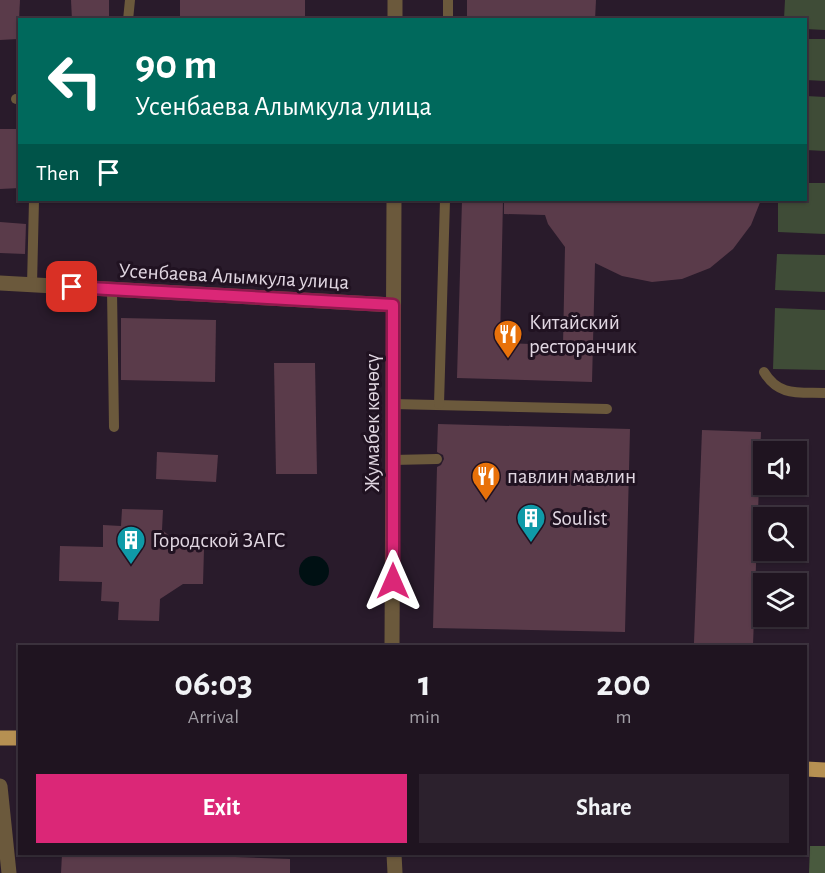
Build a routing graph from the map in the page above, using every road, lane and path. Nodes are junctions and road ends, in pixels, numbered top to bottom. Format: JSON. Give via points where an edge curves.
{"nodes":[{"id":1,"x":130,"y":0,"type":"edge"},
{"id":2,"x":395,"y":0,"type":"edge"},
{"id":3,"x":448,"y":0,"type":"edge"},
{"id":4,"x":128,"y":18,"type":"edge"},
{"id":5,"x":395,"y":18,"type":"edge"},
{"id":6,"x":448,"y":18,"type":"edge"},
{"id":7,"x":34,"y":201,"type":"edge"},
{"id":8,"x":394,"y":201,"type":"edge"},
{"id":9,"x":445,"y":201,"type":"edge"},
{"id":10,"x":0,"y":283,"type":"edge"},
{"id":11,"x":32,"y":285,"type":"junction"},
{"id":12,"x":111,"y":290,"type":"junction"},
{"id":13,"x":393,"y":305,"type":"junction"},
{"id":14,"x":764,"y":372,"type":"dead end"},
{"id":15,"x":825,"y":393,"type":"edge"},
{"id":16,"x":393,"y":404,"type":"junction"},
{"id":17,"x":439,"y":404,"type":"junction"},
{"id":18,"x":607,"y":409,"type":"dead end"},
{"id":19,"x":114,"y":427,"type":"dead end"},
{"id":20,"x":437,"y":459,"type":"dead end"},
{"id":21,"x":393,"y":460,"type":"junction"},
{"id":22,"x":392,"y":645,"type":"edge"},
{"id":23,"x":0,"y":738,"type":"edge"},
{"id":24,"x":18,"y":738,"type":"edge"},
{"id":25,"x":807,"y":769,"type":"edge"},
{"id":26,"x":825,"y":770,"type":"edge"},
{"id":27,"x":0,"y":786,"type":"edge"},
{"id":28,"x":394,"y":855,"type":"edge"},
{"id":29,"x":9,"y":873,"type":"edge"},
{"id":30,"x":395,"y":873,"type":"edge"}],
"edges":[{"from":1,"to":4,"type":"lane"},
{"from":2,"to":5,"type":"street"},
{"from":3,"to":6,"type":"lane"},
{"from":7,"to":11,"type":"lane"},
{"from":8,"to":13,"type":"street","name":"Жумабек көчөсү"},
{"from":9,"to":17,"type":"lane"},
{"from":10,"to":11,"type":"street","name":"Усенбаева Алымкула улица"},
{"from":11,"to":12,"type":"street","name":"Усенбаева Алымкула улица"},
{"from":12,"to":13,"type":"street","name":"Усенбаева Алымкула улица"},
{"from":12,"to":19,"type":"lane"},
{"from":13,"to":16,"type":"street","name":"Жумабек көчөсү"},
{"from":14,"to":15,"type":"lane","via":[[771,385],[783,390]]},
{"from":16,"to":17,"type":"lane"},
{"from":16,"to":21,"type":"street","name":"Жумабек көчөсү"},
{"from":17,"to":18,"type":"lane"},
{"from":20,"to":21,"type":"lane"},
{"from":21,"to":22,"type":"street","name":"Жумабек көчөсү"},
{"from":23,"to":24,"type":"main road"},
{"from":25,"to":26,"type":"main road"},
{"from":27,"to":29,"type":"street"},
{"from":28,"to":30,"type":"street"}]}
